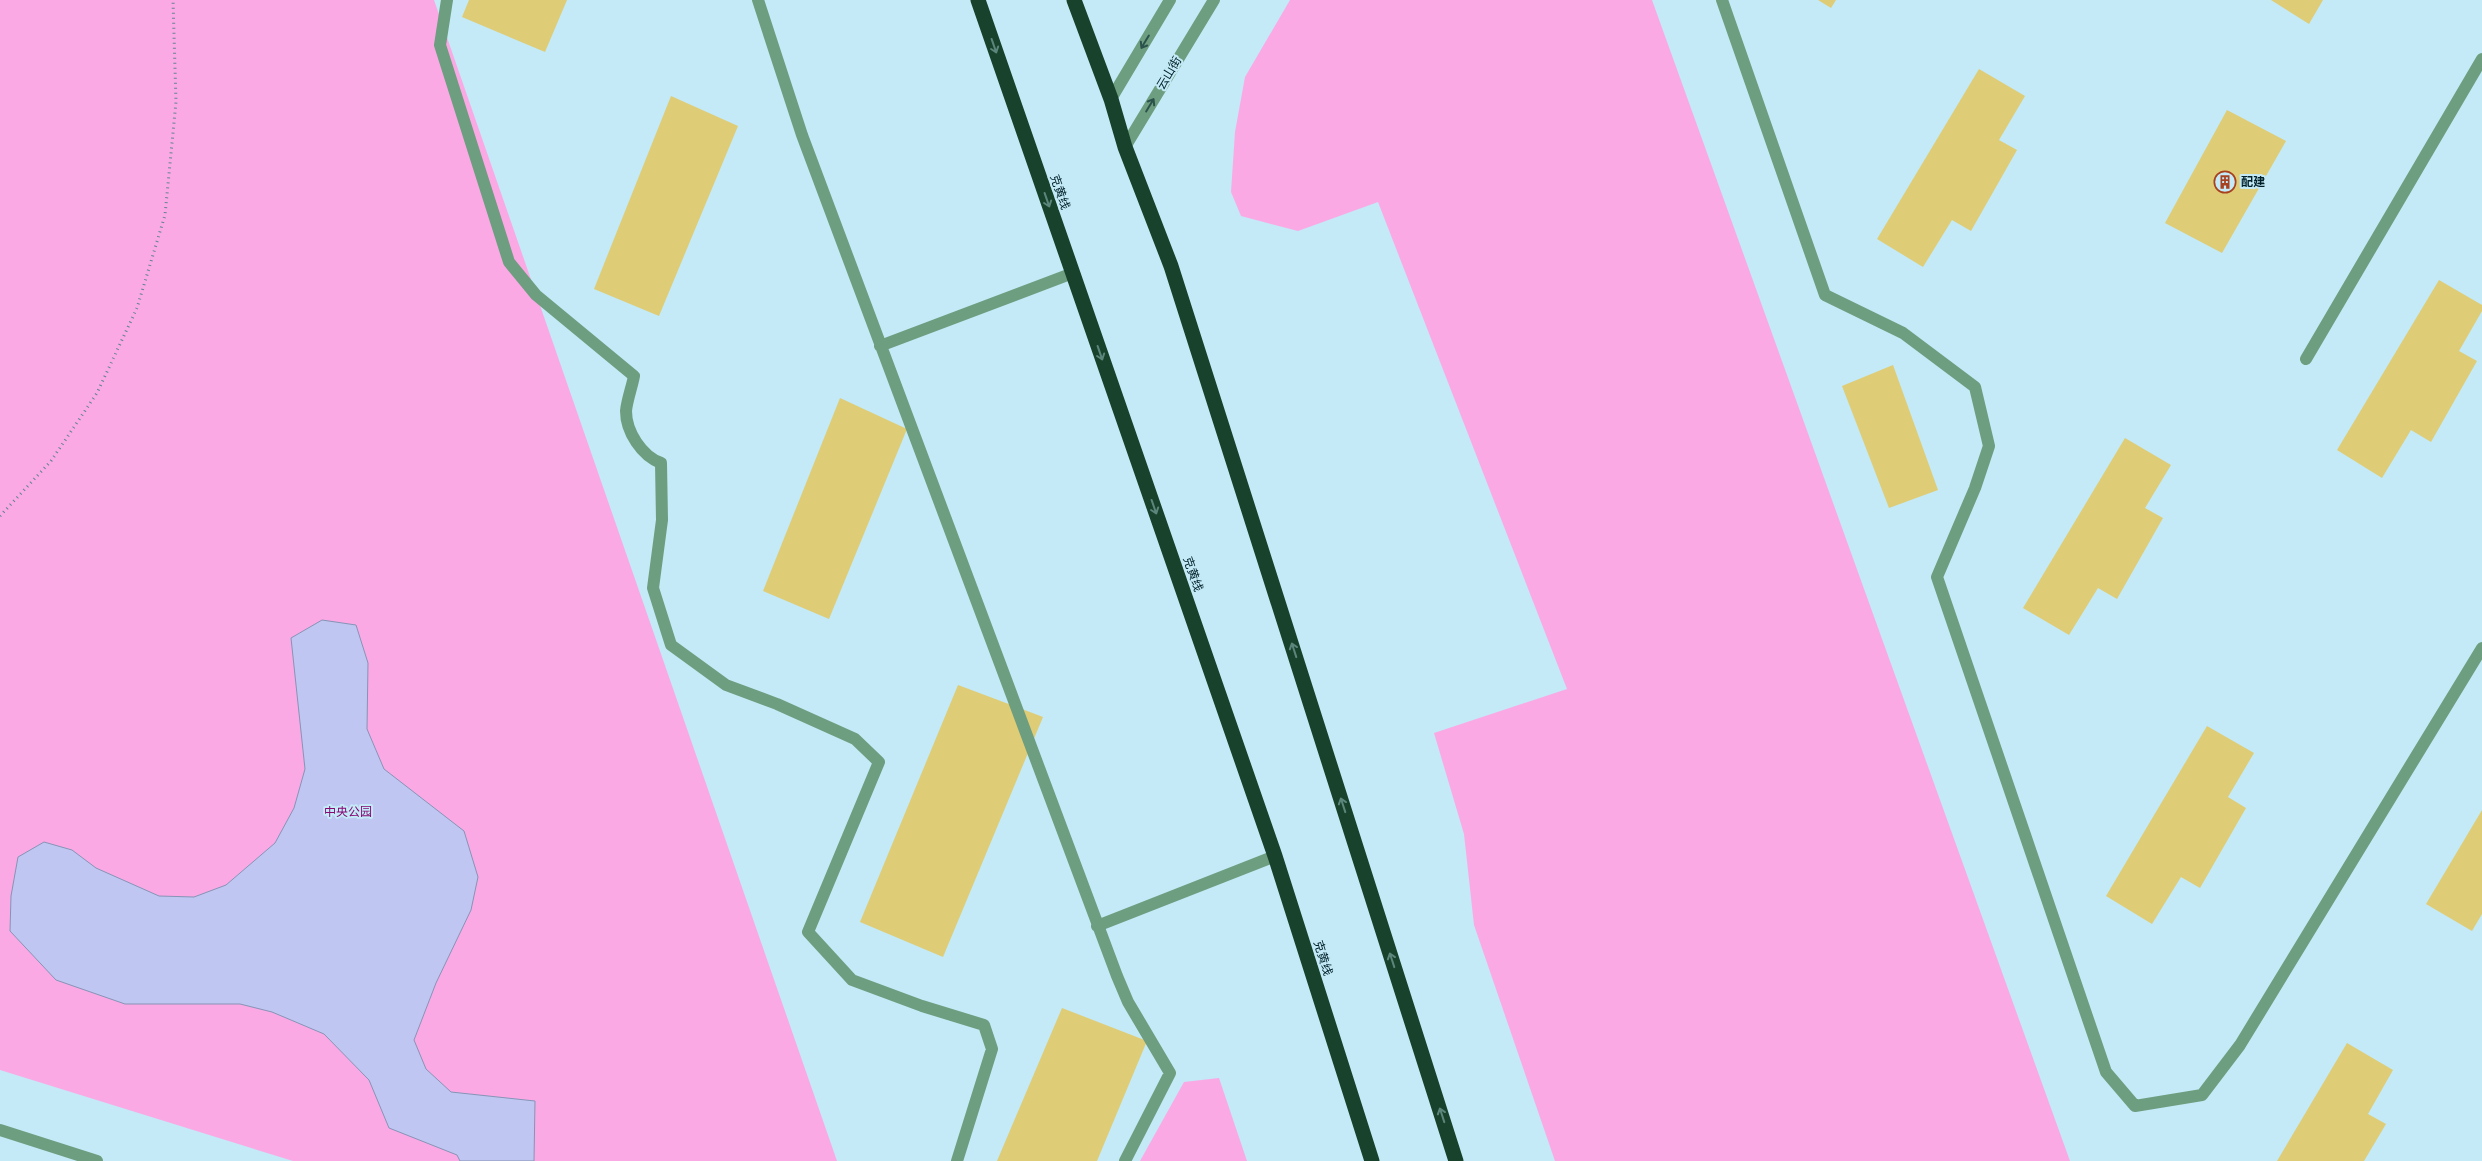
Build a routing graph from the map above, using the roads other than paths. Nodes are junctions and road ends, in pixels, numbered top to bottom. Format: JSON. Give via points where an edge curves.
{"nodes":[{"id":1,"x":447,"y":0,"type":"edge"},
{"id":2,"x":758,"y":0,"type":"edge"},
{"id":3,"x":978,"y":0,"type":"edge"},
{"id":4,"x":1074,"y":0,"type":"edge"},
{"id":5,"x":1170,"y":0,"type":"edge"},
{"id":6,"x":1214,"y":0,"type":"edge"},
{"id":7,"x":1722,"y":0,"type":"edge"},
{"id":8,"x":2482,"y":60,"type":"edge"},
{"id":9,"x":1110,"y":99,"type":"junction"},
{"id":10,"x":1125,"y":146,"type":"junction"},
{"id":11,"x":1073,"y":274,"type":"junction"},
{"id":12,"x":880,"y":346,"type":"junction"},
{"id":13,"x":2306,"y":359,"type":"dead end"},
{"id":14,"x":2481,"y":652,"type":"edge"},
{"id":15,"x":1275,"y":856,"type":"junction"},
{"id":16,"x":1098,"y":926,"type":"junction"},
{"id":17,"x":0,"y":1130,"type":"edge"},
{"id":18,"x":97,"y":1161,"type":"edge"},
{"id":19,"x":957,"y":1161,"type":"edge"},
{"id":20,"x":1124,"y":1161,"type":"edge"},
{"id":21,"x":1372,"y":1161,"type":"edge"},
{"id":22,"x":1456,"y":1161,"type":"edge"}],
"edges":[{"from":1,"to":19,"type":"street","via":[[440,45],[509,262],[536,295],[634,376],[626,412],[633,438],[652,460],[661,464],[662,520],[653,588],[670,645],[726,685],[855,739],[880,762],[808,932],[852,980],[984,1025],[992,1049]]},
{"from":2,"to":12,"type":"street","via":[[802,135]]},
{"from":3,"to":11,"type":"highway","name":"克黄线","one_way":true},
{"from":4,"to":9,"type":"highway"},
{"from":5,"to":9,"type":"street","one_way":true},
{"from":10,"to":6,"type":"street","name":"云山街","one_way":true},
{"from":7,"to":14,"type":"street","via":[[1825,295],[1903,333],[1975,387],[1989,446],[1976,488],[1937,577],[2106,1072],[2135,1106],[2202,1095],[2240,1045]]},
{"from":8,"to":13,"type":"street"},
{"from":9,"to":10,"type":"highway"},
{"from":22,"to":10,"type":"highway","one_way":true,"via":[[1172,266]]},
{"from":11,"to":12,"type":"street"},
{"from":11,"to":15,"type":"highway","name":"克黄线","one_way":true},
{"from":12,"to":16,"type":"street"},
{"from":15,"to":16,"type":"street"},
{"from":15,"to":21,"type":"highway","name":"克黄线"},
{"from":16,"to":20,"type":"street","via":[[1128,1002],[1170,1072]]},
{"from":17,"to":18,"type":"street"}]}
